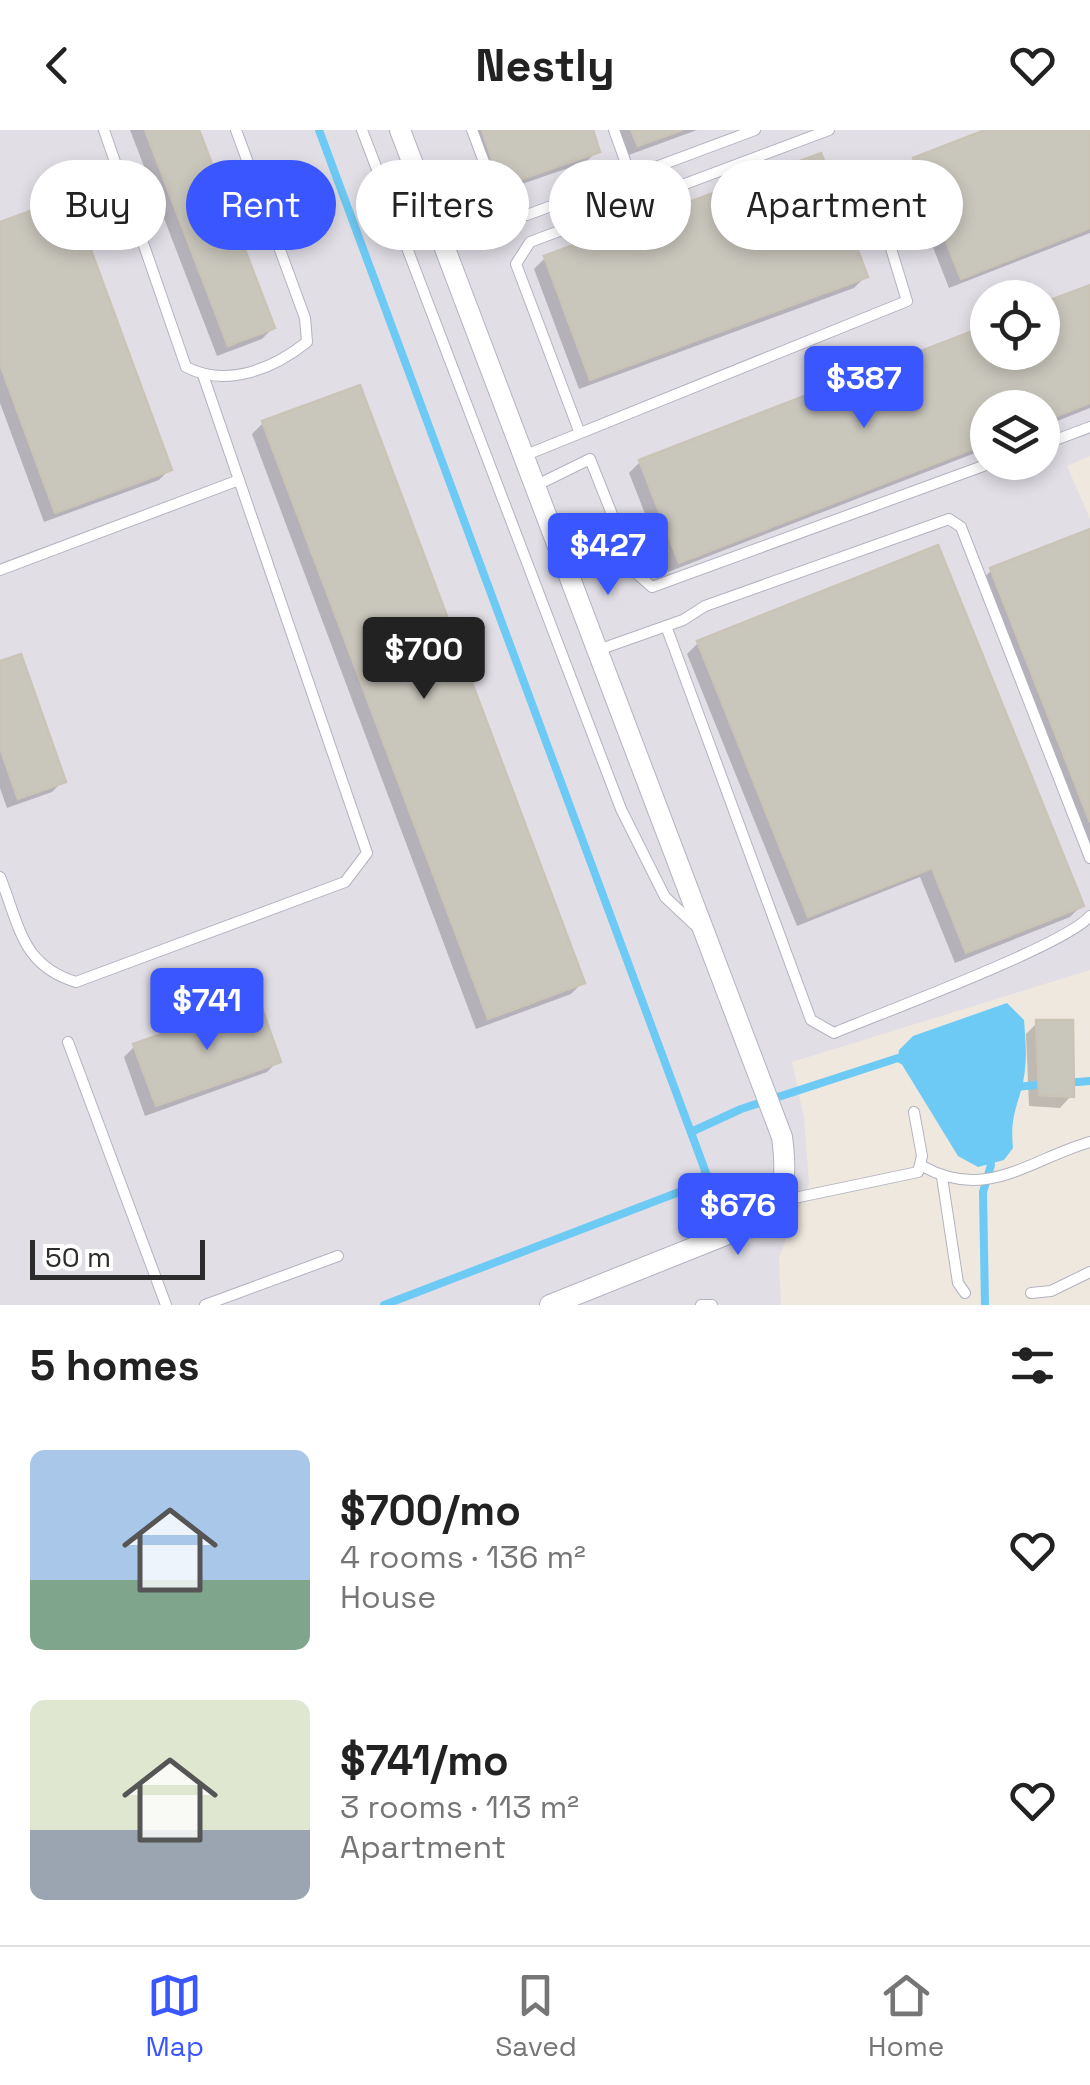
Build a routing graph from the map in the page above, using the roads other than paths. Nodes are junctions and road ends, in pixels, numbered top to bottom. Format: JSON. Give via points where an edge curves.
{"nodes":[{"id":1,"x":104,"y":130,"type":"edge"},
{"id":2,"x":236,"y":130,"type":"edge"},
{"id":3,"x":362,"y":130,"type":"edge"},
{"id":4,"x":400,"y":130,"type":"edge"},
{"id":5,"x":472,"y":130,"type":"edge"},
{"id":6,"x":614,"y":130,"type":"edge"},
{"id":7,"x":755,"y":130,"type":"edge"},
{"id":8,"x":830,"y":130,"type":"edge"},
{"id":9,"x":625,"y":160,"type":"edge"},
{"id":10,"x":676,"y":160,"type":"edge"},
{"id":11,"x":549,"y":207,"type":"edge"},
{"id":12,"x":892,"y":250,"type":"edge"},
{"id":13,"x":202,"y":375,"type":"junction"},
{"id":14,"x":1090,"y":427,"type":"edge"},
{"id":15,"x":579,"y":431,"type":"junction"},
{"id":16,"x":1060,"y":438,"type":"edge"},
{"id":17,"x":526,"y":456,"type":"junction"},
{"id":18,"x":970,"y":471,"type":"edge"},
{"id":19,"x":239,"y":480,"type":"junction"},
{"id":20,"x":537,"y":484,"type":"junction"},
{"id":21,"x":0,"y":570,"type":"edge"},
{"id":22,"x":666,"y":626,"type":"junction"},
{"id":23,"x":600,"y":649,"type":"junction"},
{"id":24,"x":1090,"y":858,"type":"edge"},
{"id":25,"x":0,"y":876,"type":"edge"},
{"id":26,"x":1090,"y":916,"type":"edge"},
{"id":27,"x":701,"y":930,"type":"junction"},
{"id":28,"x":68,"y":1042,"type":"dead end"},
{"id":29,"x":914,"y":1112,"type":"dead end"},
{"id":30,"x":1090,"y":1142,"type":"edge"},
{"id":31,"x":922,"y":1166,"type":"junction"},
{"id":32,"x":946,"y":1177,"type":"junction"},
{"id":33,"x":780,"y":1201,"type":"junction"},
{"id":34,"x":338,"y":1256,"type":"dead end"},
{"id":35,"x":1090,"y":1272,"type":"edge"},
{"id":36,"x":965,"y":1292,"type":"dead end"},
{"id":37,"x":1031,"y":1293,"type":"dead end"},
{"id":38,"x":166,"y":1305,"type":"edge"},
{"id":39,"x":205,"y":1305,"type":"edge"},
{"id":40,"x":550,"y":1305,"type":"edge"},
{"id":41,"x":700,"y":1305,"type":"edge"},
{"id":42,"x":712,"y":1305,"type":"edge"}],
"edges":[{"from":1,"to":13,"type":"lane","via":[[186,366]]},
{"from":2,"to":13,"type":"lane","via":[[308,342],[226,380]]},
{"from":3,"to":27,"type":"lane","via":[[621,809],[664,897]]},
{"from":4,"to":17,"type":"street"},
{"from":5,"to":11,"type":"lane","via":[[508,206],[527,215]]},
{"from":6,"to":9,"type":"lane"},
{"from":7,"to":10,"type":"lane"},
{"from":8,"to":15,"type":"lane","via":[[520,251],[516,264]]},
{"from":12,"to":15,"type":"lane","via":[[908,300]]},
{"from":13,"to":19,"type":"lane"},
{"from":14,"to":16,"type":"lane"},
{"from":15,"to":17,"type":"lane"},
{"from":17,"to":20,"type":"street"},
{"from":18,"to":20,"type":"lane","via":[[652,587],[636,572],[590,459]]},
{"from":19,"to":21,"type":"lane"},
{"from":19,"to":25,"type":"lane","via":[[367,853],[345,882],[76,982],[33,960]]},
{"from":20,"to":23,"type":"street"},
{"from":22,"to":23,"type":"lane"},
{"from":22,"to":24,"type":"lane","via":[[704,606],[948,519],[961,527]]},
{"from":22,"to":26,"type":"lane","via":[[811,1020],[834,1033],[1082,926]]},
{"from":23,"to":27,"type":"street"},
{"from":27,"to":33,"type":"street","via":[[774,1115],[786,1168]]},
{"from":28,"to":38,"type":"lane"},
{"from":29,"to":31,"type":"lane"},
{"from":30,"to":32,"type":"lane","via":[[1009,1177]]},
{"from":31,"to":32,"type":"lane"},
{"from":31,"to":33,"type":"lane","via":[[898,1179]]},
{"from":32,"to":36,"type":"lane","via":[[958,1283]]},
{"from":33,"to":40,"type":"street","via":[[768,1218]]},
{"from":34,"to":39,"type":"lane"},
{"from":35,"to":37,"type":"lane"},
{"from":41,"to":42,"type":"lane"}]}
